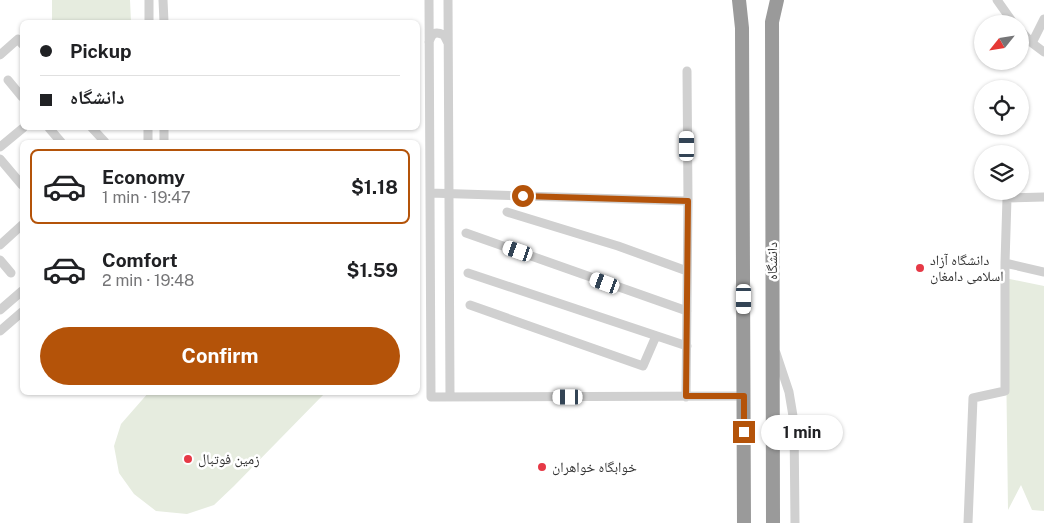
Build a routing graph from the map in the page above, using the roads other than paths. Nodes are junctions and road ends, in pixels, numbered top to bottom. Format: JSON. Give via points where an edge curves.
{"nodes":[{"id":1,"x":149,"y":0,"type":"edge"},
{"id":2,"x":163,"y":0,"type":"edge"},
{"id":3,"x":429,"y":0,"type":"edge"},
{"id":4,"x":448,"y":0,"type":"edge"},
{"id":5,"x":739,"y":0,"type":"edge"},
{"id":6,"x":777,"y":0,"type":"edge"},
{"id":7,"x":997,"y":0,"type":"edge"},
{"id":8,"x":1008,"y":15,"type":"edge"},
{"id":9,"x":1044,"y":19,"type":"edge"},
{"id":10,"x":149,"y":20,"type":"edge"},
{"id":11,"x":164,"y":20,"type":"edge"},
{"id":12,"x":1029,"y":40,"type":"edge"},
{"id":13,"x":20,"y":42,"type":"edge"},
{"id":14,"x":429,"y":42,"type":"junction"},
{"id":15,"x":1032,"y":43,"type":"junction"},
{"id":16,"x":448,"y":48,"type":"junction"},
{"id":17,"x":1044,"y":52,"type":"edge"},
{"id":18,"x":0,"y":55,"type":"edge"},
{"id":19,"x":687,"y":72,"type":"dead end"},
{"id":20,"x":8,"y":80,"type":"dead end"},
{"id":21,"x":20,"y":95,"type":"edge"},
{"id":22,"x":21,"y":130,"type":"edge"},
{"id":23,"x":51,"y":130,"type":"edge"},
{"id":24,"x":94,"y":130,"type":"edge"},
{"id":25,"x":59,"y":140,"type":"edge"},
{"id":26,"x":103,"y":140,"type":"edge"},
{"id":27,"x":0,"y":147,"type":"edge"},
{"id":28,"x":0,"y":159,"type":"edge"},
{"id":29,"x":20,"y":183,"type":"edge"},
{"id":30,"x":430,"y":193,"type":"junction"},
{"id":31,"x":449,"y":193,"type":"junction"},
{"id":32,"x":1044,"y":197,"type":"edge"},
{"id":33,"x":688,"y":201,"type":"junction"},
{"id":34,"x":507,"y":212,"type":"dead end"},
{"id":35,"x":20,"y":227,"type":"edge"},
{"id":36,"x":466,"y":233,"type":"dead end"},
{"id":37,"x":0,"y":245,"type":"edge"},
{"id":38,"x":0,"y":260,"type":"edge"},
{"id":39,"x":1006,"y":263,"type":"junction"},
{"id":40,"x":687,"y":271,"type":"junction"},
{"id":41,"x":1044,"y":272,"type":"edge"},
{"id":42,"x":11,"y":273,"type":"dead end"},
{"id":43,"x":468,"y":273,"type":"dead end"},
{"id":44,"x":20,"y":293,"type":"edge"},
{"id":45,"x":470,"y":305,"type":"dead end"},
{"id":46,"x":0,"y":310,"type":"edge"},
{"id":47,"x":687,"y":311,"type":"junction"},
{"id":48,"x":20,"y":314,"type":"edge"},
{"id":49,"x":0,"y":331,"type":"edge"},
{"id":50,"x":656,"y":336,"type":"junction"},
{"id":51,"x":773,"y":345,"type":"junction"},
{"id":52,"x":687,"y":346,"type":"junction"},
{"id":53,"x":686,"y":396,"type":"junction"},
{"id":54,"x":744,"y":396,"type":"junction"},
{"id":55,"x":450,"y":397,"type":"junction"},
{"id":56,"x":744,"y":523,"type":"edge"},
{"id":57,"x":772,"y":523,"type":"edge"},
{"id":58,"x":795,"y":523,"type":"edge"},
{"id":59,"x":968,"y":523,"type":"edge"}],
"edges":[{"from":1,"to":10,"type":"street"},
{"from":2,"to":11,"type":"street"},
{"from":3,"to":14,"type":"street"},
{"from":4,"to":16,"type":"street"},
{"from":5,"to":54,"type":"highway","name":"دانشگاه","via":[[742,38]]},
{"from":6,"to":51,"type":"highway","name":"دانشگاه","via":[[772,22]]},
{"from":7,"to":8,"type":"street"},
{"from":9,"to":15,"type":"street"},
{"from":12,"to":15,"type":"street"},
{"from":13,"to":18,"type":"street","via":[[18,39]]},
{"from":14,"to":16,"type":"street","via":[[431,36],[439,33],[447,40]]},
{"from":14,"to":30,"type":"street"},
{"from":15,"to":17,"type":"street"},
{"from":16,"to":31,"type":"street"},
{"from":19,"to":33,"type":"street"},
{"from":20,"to":21,"type":"street"},
{"from":22,"to":27,"type":"street"},
{"from":23,"to":25,"type":"street"},
{"from":24,"to":26,"type":"street"},
{"from":28,"to":29,"type":"street"},
{"from":30,"to":31,"type":"street"},
{"from":30,"to":55,"type":"street","via":[[431,397]]},
{"from":31,"to":33,"type":"street"},
{"from":31,"to":55,"type":"street"},
{"from":32,"to":39,"type":"street","via":[[1007,198]]},
{"from":33,"to":40,"type":"street"},
{"from":34,"to":40,"type":"street"},
{"from":35,"to":37,"type":"street"},
{"from":36,"to":47,"type":"street"},
{"from":38,"to":42,"type":"street"},
{"from":39,"to":41,"type":"street"},
{"from":39,"to":59,"type":"street","via":[[1005,391],[973,398]]},
{"from":40,"to":47,"type":"street"},
{"from":43,"to":50,"type":"street"},
{"from":44,"to":46,"type":"street"},
{"from":45,"to":50,"type":"street","via":[[643,366]]},
{"from":47,"to":52,"type":"street"},
{"from":48,"to":49,"type":"street"},
{"from":50,"to":52,"type":"street"},
{"from":51,"to":57,"type":"highway","name":"دانشگاه"},
{"from":51,"to":58,"type":"street","via":[[789,392],[794,422]]},
{"from":52,"to":53,"type":"street"},
{"from":53,"to":54,"type":"street"},
{"from":53,"to":55,"type":"street"},
{"from":54,"to":56,"type":"highway","name":"دانشگاه"}]}
